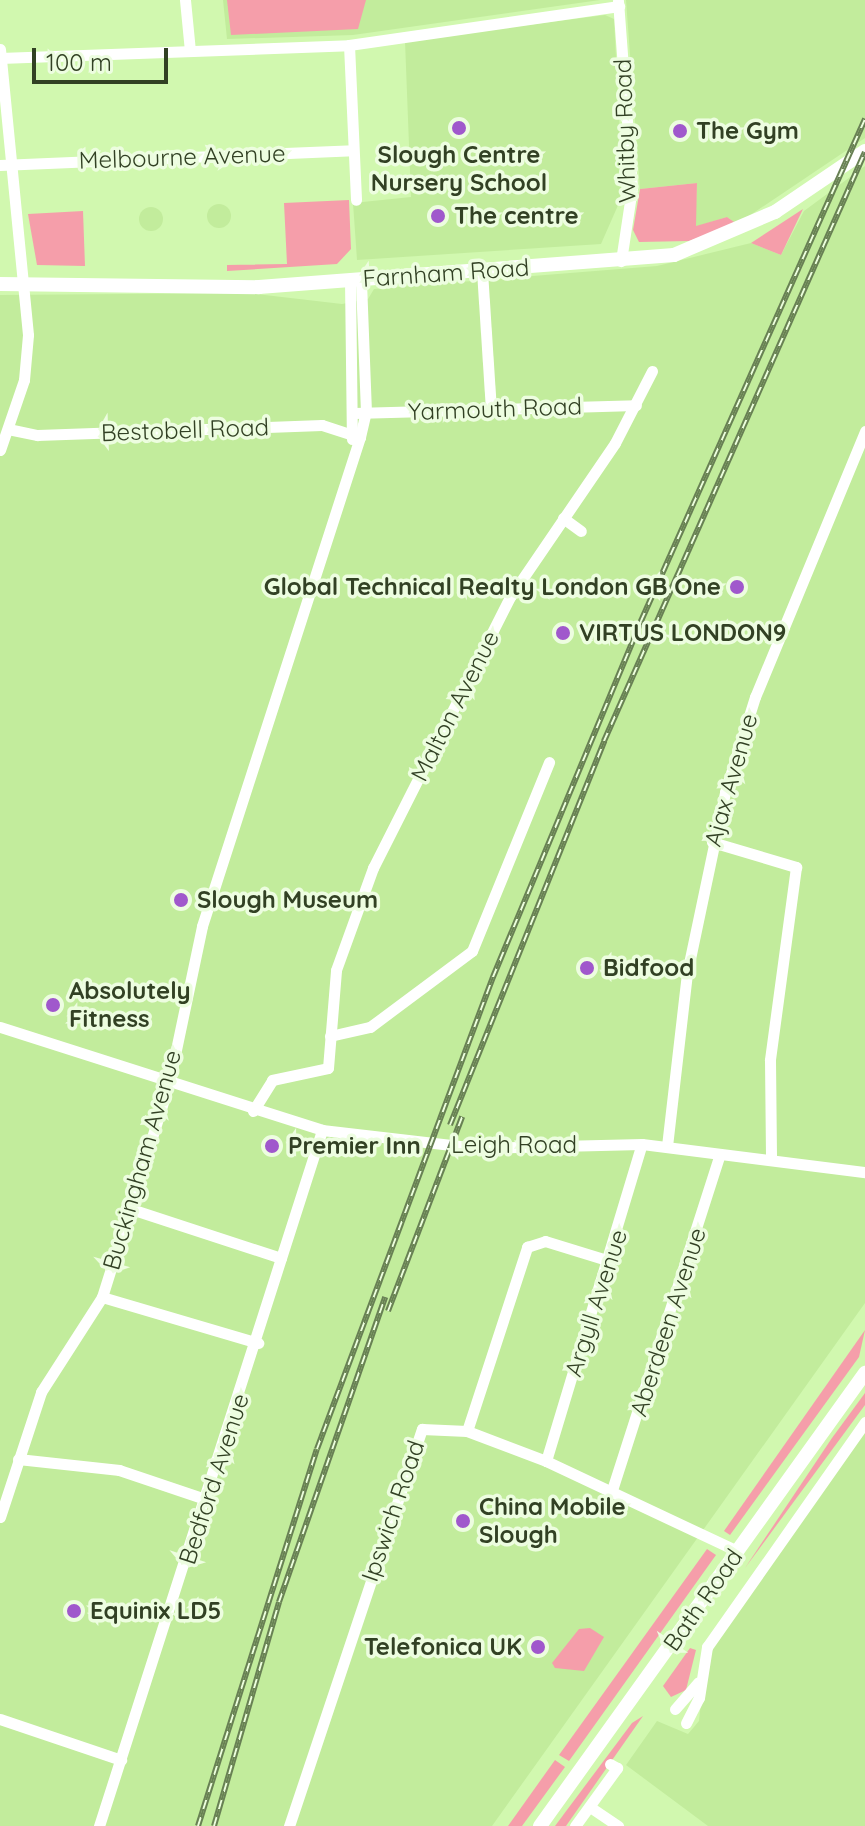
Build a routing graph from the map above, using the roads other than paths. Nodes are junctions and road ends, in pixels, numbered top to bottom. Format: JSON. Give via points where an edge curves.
{"nodes":[{"id":1,"x":185,"y":0,"type":"edge"},
{"id":2,"x":618,"y":3,"type":"edge"},
{"id":3,"x":349,"y":45,"type":"junction"},
{"id":4,"x":0,"y":49,"type":"edge"},
{"id":5,"x":190,"y":51,"type":"junction"},
{"id":6,"x":0,"y":58,"type":"edge"},
{"id":7,"x":353,"y":150,"type":"junction"},
{"id":8,"x":865,"y":151,"type":"edge"},
{"id":9,"x":5,"y":165,"type":"edge"},
{"id":10,"x":356,"y":200,"type":"dead end"},
{"id":11,"x":621,"y":261,"type":"junction"},
{"id":12,"x":482,"y":271,"type":"junction"},
{"id":13,"x":356,"y":280,"type":"junction"},
{"id":14,"x":23,"y":283,"type":"junction"},
{"id":15,"x":0,"y":284,"type":"edge"},
{"id":16,"x":652,"y":371,"type":"dead end"},
{"id":17,"x":636,"y":405,"type":"junction"},
{"id":18,"x":491,"y":409,"type":"junction"},
{"id":19,"x":360,"y":413,"type":"junction"},
{"id":20,"x":8,"y":429,"type":"junction"},
{"id":21,"x":865,"y":431,"type":"edge"},
{"id":22,"x":356,"y":436,"type":"junction"},
{"id":23,"x":863,"y":445,"type":"edge"},
{"id":24,"x":0,"y":450,"type":"edge"},
{"id":25,"x":563,"y":518,"type":"junction"},
{"id":26,"x":581,"y":531,"type":"dead end"},
{"id":27,"x":549,"y":762,"type":"dead end"},
{"id":28,"x":712,"y":842,"type":"junction"},
{"id":29,"x":0,"y":1027,"type":"edge"},
{"id":30,"x":330,"y":1036,"type":"junction"},
{"id":31,"x":169,"y":1083,"type":"junction"},
{"id":32,"x":253,"y":1111,"type":"junction"},
{"id":33,"x":322,"y":1130,"type":"junction"},
{"id":34,"x":642,"y":1144,"type":"junction"},
{"id":35,"x":667,"y":1146,"type":"junction"},
{"id":36,"x":720,"y":1154,"type":"junction"},
{"id":37,"x":771,"y":1159,"type":"junction"},
{"id":38,"x":865,"y":1172,"type":"edge"},
{"id":39,"x":128,"y":1208,"type":"junction"},
{"id":40,"x":281,"y":1258,"type":"junction"},
{"id":41,"x":610,"y":1261,"type":"junction"},
{"id":42,"x":102,"y":1297,"type":"junction"},
{"id":43,"x":258,"y":1343,"type":"junction"},
{"id":44,"x":865,"y":1373,"type":"edge"},
{"id":45,"x":865,"y":1422,"type":"edge"},
{"id":46,"x":467,"y":1431,"type":"junction"},
{"id":47,"x":18,"y":1459,"type":"junction"},
{"id":48,"x":546,"y":1461,"type":"junction"},
{"id":49,"x":612,"y":1490,"type":"junction"},
{"id":50,"x":208,"y":1500,"type":"junction"},
{"id":51,"x":0,"y":1517,"type":"edge"},
{"id":52,"x":737,"y":1551,"type":"junction"},
{"id":53,"x":698,"y":1682,"type":"junction"},
{"id":54,"x":675,"y":1709,"type":"dead end"},
{"id":55,"x":0,"y":1719,"type":"edge"},
{"id":56,"x":686,"y":1723,"type":"dead end"},
{"id":57,"x":121,"y":1760,"type":"junction"},
{"id":58,"x":610,"y":1764,"type":"dead end"},
{"id":59,"x":590,"y":1807,"type":"junction"},
{"id":60,"x":99,"y":1826,"type":"edge"},
{"id":61,"x":289,"y":1826,"type":"edge"},
{"id":62,"x":540,"y":1826,"type":"edge"},
{"id":63,"x":575,"y":1826,"type":"edge"},
{"id":64,"x":618,"y":1826,"type":"edge"}],
"edges":[{"from":1,"to":5,"type":"street"},
{"from":2,"to":3,"type":"street"},
{"from":2,"to":11,"type":"street","name":"Whitby Road","via":[[632,188]]},
{"from":3,"to":5,"type":"street"},
{"from":3,"to":7,"type":"street"},
{"from":4,"to":6,"type":"street"},
{"from":5,"to":6,"type":"street"},
{"from":6,"to":9,"type":"street"},
{"from":7,"to":9,"type":"street","name":"Melbourne Avenue"},
{"from":7,"to":10,"type":"street"},
{"from":8,"to":11,"type":"main road","name":"Farnham Road","via":[[748,227],[674,255]]},
{"from":9,"to":14,"type":"street"},
{"from":11,"to":12,"type":"main road","name":"Farnham Road"},
{"from":12,"to":13,"type":"main road","name":"Farnham Road"},
{"from":12,"to":18,"type":"street"},
{"from":13,"to":14,"type":"main road","name":"Farnham Road","via":[[259,287]]},
{"from":13,"to":19,"type":"street","name":"Buckingham Avenue"},
{"from":14,"to":15,"type":"main road","name":"Farnham Road"},
{"from":14,"to":20,"type":"street","via":[[24,380]]},
{"from":16,"to":17,"type":"street","name":"Malton Avenue"},
{"from":17,"to":18,"type":"street","name":"Yarmouth Road"},
{"from":17,"to":25,"type":"street","name":"Malton Avenue"},
{"from":18,"to":19,"type":"street","name":"Yarmouth Road"},
{"from":19,"to":22,"type":"street","name":"Buckingham Avenue"},
{"from":20,"to":22,"type":"street","name":"Bestobell Road","via":[[37,435],[322,425]]},
{"from":20,"to":24,"type":"street"},
{"from":21,"to":23,"type":"street","name":"Ajax Avenue"},
{"from":22,"to":31,"type":"street","name":"Buckingham Avenue","via":[[202,926]]},
{"from":23,"to":28,"type":"street","name":"Ajax Avenue","via":[[755,697]]},
{"from":25,"to":26,"type":"street"},
{"from":25,"to":30,"type":"street","name":"Malton Avenue","via":[[510,597],[362,892],[330,993]]},
{"from":27,"to":30,"type":"street","via":[[472,951],[370,1027]]},
{"from":28,"to":35,"type":"street","name":"Ajax Avenue"},
{"from":28,"to":37,"type":"street","via":[[796,867],[770,1060]]},
{"from":29,"to":31,"type":"street","name":"Leigh Road"},
{"from":30,"to":32,"type":"street","name":"Malton Avenue","via":[[328,1068],[272,1080]]},
{"from":31,"to":32,"type":"street","name":"Leigh Road"},
{"from":31,"to":39,"type":"street","name":"Buckingham Avenue"},
{"from":32,"to":33,"type":"street","name":"Leigh Road"},
{"from":33,"to":34,"type":"street","name":"Leigh Road","via":[[477,1148]]},
{"from":33,"to":40,"type":"street","name":"Bedford Avenue"},
{"from":34,"to":35,"type":"street","name":"Leigh Road"},
{"from":34,"to":41,"type":"street","name":"Argyll Avenue"},
{"from":35,"to":36,"type":"street","name":"Leigh Road"},
{"from":36,"to":37,"type":"street","name":"Leigh Road"},
{"from":36,"to":49,"type":"street","name":"Aberdeen Avenue"},
{"from":37,"to":38,"type":"street","name":"Leigh Road"},
{"from":39,"to":40,"type":"street"},
{"from":39,"to":42,"type":"street","name":"Buckingham Avenue"},
{"from":40,"to":43,"type":"street","name":"Bedford Avenue"},
{"from":41,"to":46,"type":"street","via":[[545,1241],[527,1247]]},
{"from":41,"to":48,"type":"street","name":"Argyll Avenue"},
{"from":42,"to":43,"type":"street"},
{"from":42,"to":47,"type":"street","name":"Buckingham Avenue","via":[[41,1392]]},
{"from":43,"to":50,"type":"street","name":"Bedford Avenue"},
{"from":44,"to":52,"type":"main road","name":"Bath Road"},
{"from":45,"to":53,"type":"street","via":[[707,1647]]},
{"from":46,"to":48,"type":"street","name":"Ipswich Road"},
{"from":46,"to":61,"type":"street","name":"Ipswich Road","via":[[434,1425],[416,1436]]},
{"from":47,"to":50,"type":"street","via":[[119,1470]]},
{"from":47,"to":51,"type":"street","name":"Buckingham Avenue"},
{"from":48,"to":49,"type":"street","name":"Ipswich Road"},
{"from":49,"to":52,"type":"street","name":"Ipswich Road"},
{"from":50,"to":57,"type":"street","name":"Bedford Avenue"},
{"from":52,"to":62,"type":"main road","name":"Bath Road"},
{"from":53,"to":54,"type":"street"},
{"from":53,"to":56,"type":"street"},
{"from":55,"to":57,"type":"street"},
{"from":57,"to":60,"type":"street","name":"Bedford Avenue"},
{"from":58,"to":59,"type":"street","via":[[617,1768]]},
{"from":59,"to":63,"type":"street"},
{"from":59,"to":64,"type":"street"}]}
